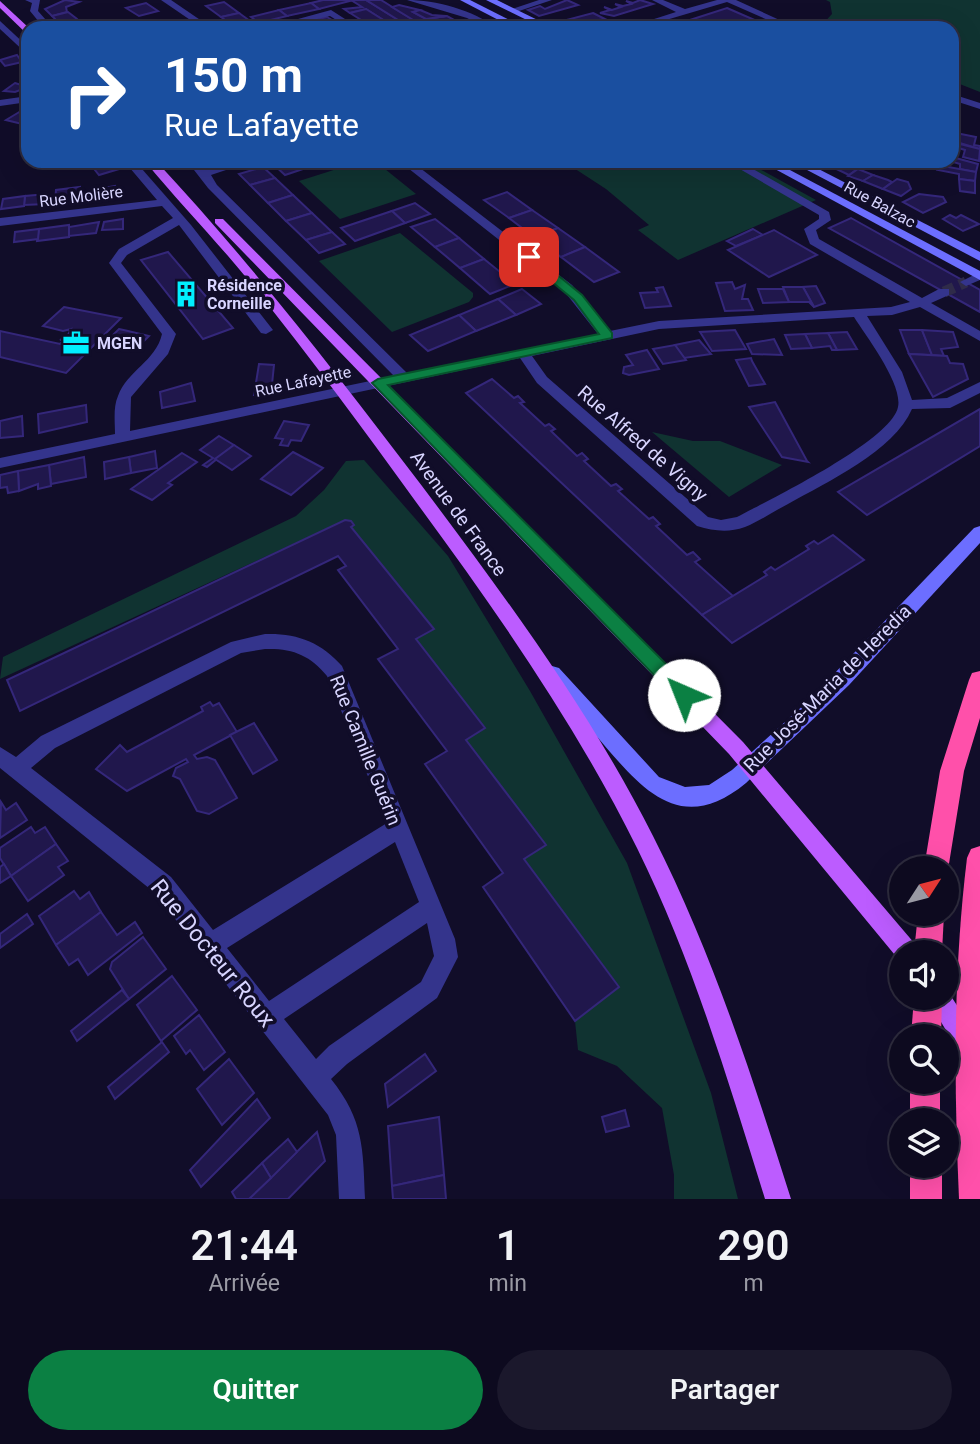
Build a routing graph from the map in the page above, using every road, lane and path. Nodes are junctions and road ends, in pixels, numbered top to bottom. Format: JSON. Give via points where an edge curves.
{"nodes":[{"id":1,"x":7,"y":0,"type":"edge"},
{"id":2,"x":165,"y":0,"type":"edge"},
{"id":3,"x":411,"y":0,"type":"edge"},
{"id":4,"x":464,"y":0,"type":"edge"},
{"id":5,"x":490,"y":0,"type":"edge"},
{"id":6,"x":548,"y":0,"type":"edge"},
{"id":7,"x":656,"y":0,"type":"edge"},
{"id":8,"x":728,"y":0,"type":"edge"},
{"id":9,"x":37,"y":1,"type":"edge"},
{"id":10,"x":0,"y":2,"type":"edge"},
{"id":11,"x":513,"y":10,"type":"junction"},
{"id":12,"x":684,"y":12,"type":"junction"},
{"id":13,"x":26,"y":21,"type":"edge"},
{"id":14,"x":43,"y":21,"type":"edge"},
{"id":15,"x":197,"y":21,"type":"edge"},
{"id":16,"x":298,"y":21,"type":"edge"},
{"id":17,"x":344,"y":21,"type":"edge"},
{"id":18,"x":479,"y":21,"type":"edge"},
{"id":19,"x":507,"y":21,"type":"edge"},
{"id":20,"x":536,"y":21,"type":"edge"},
{"id":21,"x":654,"y":21,"type":"edge"},
{"id":22,"x":777,"y":21,"type":"edge"},
{"id":23,"x":0,"y":24,"type":"edge"},
{"id":24,"x":21,"y":24,"type":"edge"},
{"id":25,"x":21,"y":45,"type":"edge"},
{"id":26,"x":959,"y":99,"type":"edge"},
{"id":27,"x":21,"y":100,"type":"edge"},
{"id":28,"x":0,"y":103,"type":"edge"},
{"id":29,"x":980,"y":106,"type":"edge"},
{"id":30,"x":135,"y":168,"type":"edge"},
{"id":31,"x":157,"y":168,"type":"edge"},
{"id":32,"x":168,"y":168,"type":"edge"},
{"id":33,"x":195,"y":168,"type":"edge"},
{"id":34,"x":224,"y":168,"type":"edge"},
{"id":35,"x":413,"y":168,"type":"edge"},
{"id":36,"x":745,"y":168,"type":"edge"},
{"id":37,"x":778,"y":168,"type":"edge"},
{"id":38,"x":809,"y":168,"type":"edge"},
{"id":39,"x":204,"y":174,"type":"junction"},
{"id":40,"x":792,"y":175,"type":"junction"},
{"id":41,"x":772,"y":183,"type":"junction"},
{"id":42,"x":166,"y":202,"type":"junction"},
{"id":43,"x":180,"y":219,"type":"junction"},
{"id":44,"x":0,"y":222,"type":"edge"},
{"id":45,"x":979,"y":256,"type":"edge"},
{"id":46,"x":980,"y":276,"type":"edge"},
{"id":47,"x":966,"y":282,"type":"tunnel mouth"},
{"id":48,"x":944,"y":292,"type":"tunnel mouth"},
{"id":49,"x":921,"y":303,"type":"junction"},
{"id":50,"x":859,"y":315,"type":"junction"},
{"id":51,"x":266,"y":330,"type":"dead end"},
{"id":52,"x":607,"y":336,"type":"junction"},
{"id":53,"x":980,"y":337,"type":"edge"},
{"id":54,"x":523,"y":353,"type":"junction"},
{"id":55,"x":404,"y":378,"type":"junction"},
{"id":56,"x":378,"y":383,"type":"junction"},
{"id":57,"x":980,"y":387,"type":"edge"},
{"id":58,"x":342,"y":391,"type":"junction"},
{"id":59,"x":906,"y":405,"type":"junction"},
{"id":60,"x":123,"y":437,"type":"junction"},
{"id":61,"x":0,"y":463,"type":"edge"},
{"id":62,"x":980,"y":533,"type":"edge"},
{"id":63,"x":540,"y":661,"type":"junction"},
{"id":64,"x":980,"y":680,"type":"edge"},
{"id":65,"x":8,"y":762,"type":"edge"},
{"id":66,"x":398,"y":828,"type":"junction"},
{"id":67,"x":939,"y":856,"type":"edge"},
{"id":68,"x":980,"y":858,"type":"edge"},
{"id":69,"x":432,"y":907,"type":"junction"},
{"id":70,"x":924,"y":939,"type":"edge"},
{"id":71,"x":210,"y":946,"type":"junction"},
{"id":72,"x":946,"y":1010,"type":"edge"},
{"id":73,"x":267,"y":1018,"type":"junction"},
{"id":74,"x":980,"y":1064,"type":"edge"},
{"id":75,"x":314,"y":1078,"type":"junction"},
{"id":76,"x":926,"y":1178,"type":"edge"},
{"id":77,"x":352,"y":1199,"type":"edge"},
{"id":78,"x":778,"y":1199,"type":"edge"},
{"id":79,"x":926,"y":1199,"type":"edge"},
{"id":80,"x":975,"y":1199,"type":"edge"}],
"edges":[{"from":1,"to":13,"type":"main road"},
{"from":2,"to":15,"type":"street"},
{"from":3,"to":18,"type":"street"},
{"from":4,"to":19,"type":"street"},
{"from":5,"to":11,"type":"street"},
{"from":6,"to":11,"type":"street"},
{"from":7,"to":12,"type":"street"},
{"from":8,"to":12,"type":"street"},
{"from":8,"to":22,"type":"street"},
{"from":9,"to":14,"type":"street","via":[[34,11]]},
{"from":10,"to":24,"type":"main road"},
{"from":11,"to":20,"type":"street"},
{"from":12,"to":21,"type":"street"},
{"from":16,"to":17,"type":"street","via":[[331,13]]},
{"from":23,"to":25,"type":"street"},
{"from":26,"to":29,"type":"street"},
{"from":27,"to":28,"type":"street"},
{"from":30,"to":42,"type":"street"},
{"from":31,"to":58,"type":"main road","name":"Avenue de France","via":[[209,223]]},
{"from":32,"to":56,"type":"main road"},
{"from":33,"to":39,"type":"street"},
{"from":34,"to":39,"type":"street"},
{"from":35,"to":52,"type":"street","via":[[568,288]]},
{"from":36,"to":41,"type":"street"},
{"from":37,"to":40,"type":"street","name":"Rue Balzac"},
{"from":38,"to":45,"type":"street","name":"Rue Balzac"},
{"from":39,"to":55,"type":"street"},
{"from":40,"to":41,"type":"street"},
{"from":40,"to":46,"type":"street","name":"Rue Balzac"},
{"from":41,"to":49,"type":"street","via":[[825,214],[825,220],[810,229],[814,241]]},
{"from":42,"to":43,"type":"street"},
{"from":42,"to":44,"type":"street","name":"Rue Molière"},
{"from":43,"to":51,"type":"street"},
{"from":43,"to":60,"type":"street","via":[[122,251],[115,263],[169,334],[165,347],[124,399]]},
{"from":46,"to":47,"type":"street"},
{"from":48,"to":49,"type":"street","name":"Rue Lafayette"},
{"from":49,"to":50,"type":"street","name":"Rue Lafayette"},
{"from":49,"to":53,"type":"street"},
{"from":50,"to":52,"type":"street","name":"Rue Lafayette","via":[[669,323]]},
{"from":50,"to":59,"type":"street","via":[[898,382]]},
{"from":52,"to":54,"type":"street","name":"Rue Lafayette"},
{"from":54,"to":55,"type":"street","name":"Rue Lafayette"},
{"from":54,"to":59,"type":"street","name":"Rue Alfred de Vigny","via":[[542,380],[703,522],[721,526],[741,522],[879,443],[895,428]]},
{"from":55,"to":56,"type":"street","name":"Rue Lafayette"},
{"from":56,"to":58,"type":"street","name":"Rue Lafayette"},
{"from":56,"to":70,"type":"main road"},
{"from":57,"to":59,"type":"street","via":[[950,403]]},
{"from":58,"to":60,"type":"street","name":"Rue Lafayette"},
{"from":58,"to":63,"type":"main road","name":"Avenue de France"},
{"from":60,"to":61,"type":"street","name":"Rue Lafayette"},
{"from":62,"to":63,"type":"street","name":"Rue José-Maria de Heredia","via":[[767,752],[725,787],[708,795],[668,794],[652,784]]},
{"from":63,"to":78,"type":"main road","name":"Avenue de France","via":[[613,780],[688,937]]},
{"from":64,"to":67,"type":"highway","via":[[952,771]]},
{"from":65,"to":66,"type":"street","name":"Rue Camille Guérin","via":[[237,647],[282,640],[310,648],[335,672]]},
{"from":65,"to":71,"type":"street","name":"Rue Docteur Roux","via":[[163,886]]},
{"from":66,"to":69,"type":"street","name":"Rue Camille Guérin"},
{"from":66,"to":71,"type":"street"},
{"from":68,"to":80,"type":"highway","via":[[971,992]]},
{"from":69,"to":73,"type":"street"},
{"from":69,"to":75,"type":"street","name":"Rue Camille Guérin","via":[[446,957],[429,990],[338,1055]]},
{"from":71,"to":73,"type":"street","name":"Rue Docteur Roux"},
{"from":72,"to":74,"type":"main road"},
{"from":73,"to":75,"type":"street","name":"Rue Docteur Roux"},
{"from":75,"to":77,"type":"street","name":"Rue Docteur Roux","via":[[337,1106],[349,1135]]},
{"from":76,"to":79,"type":"highway"}]}
